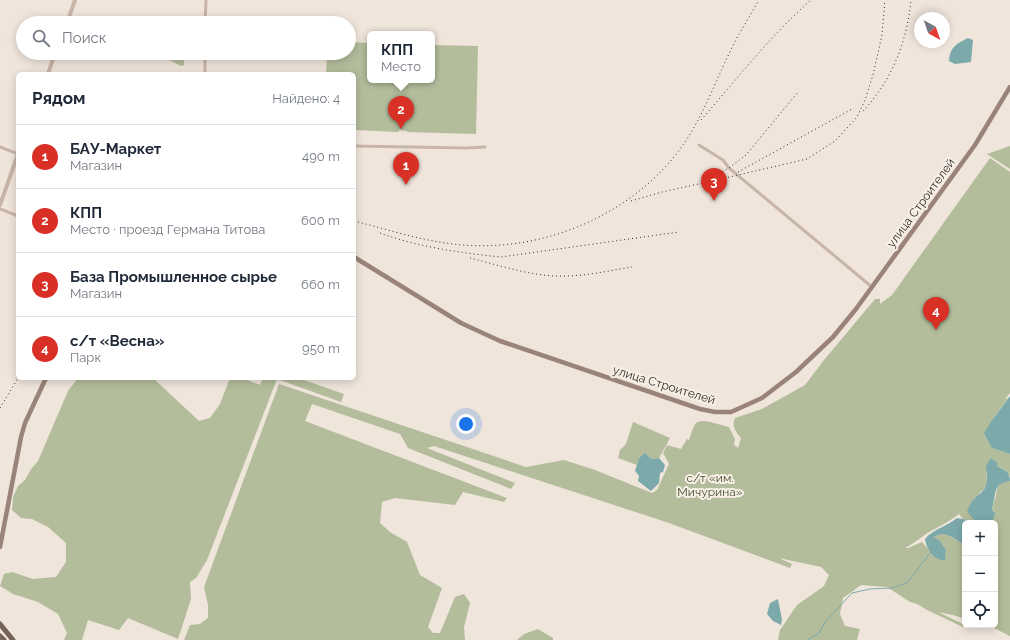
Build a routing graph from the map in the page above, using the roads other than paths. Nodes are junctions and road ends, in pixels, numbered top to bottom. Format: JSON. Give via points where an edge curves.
{"nodes":[{"id":1,"x":75,"y":0,"type":"edge"},
{"id":2,"x":206,"y":0,"type":"edge"},
{"id":3,"x":69,"y":16,"type":"edge"},
{"id":4,"x":205,"y":16,"type":"edge"},
{"id":5,"x":53,"y":60,"type":"edge"},
{"id":6,"x":205,"y":60,"type":"edge"},
{"id":7,"x":49,"y":72,"type":"edge"},
{"id":8,"x":205,"y":72,"type":"edge"},
{"id":9,"x":1010,"y":87,"type":"edge"},
{"id":10,"x":699,"y":145,"type":"dead end"},
{"id":11,"x":356,"y":146,"type":"edge"},
{"id":12,"x":485,"y":147,"type":"dead end"},
{"id":13,"x":0,"y":148,"type":"edge"},
{"id":14,"x":16,"y":153,"type":"edge"},
{"id":15,"x":16,"y":160,"type":"edge"},
{"id":16,"x":0,"y":205,"type":"edge"},
{"id":17,"x":0,"y":209,"type":"edge"},
{"id":18,"x":16,"y":215,"type":"edge"},
{"id":19,"x":356,"y":258,"type":"edge"},
{"id":20,"x":872,"y":287,"type":"junction"},
{"id":21,"x":45,"y":380,"type":"edge"},
{"id":22,"x":0,"y":547,"type":"edge"},
{"id":23,"x":0,"y":624,"type":"edge"},
{"id":24,"x":0,"y":636,"type":"edge"},
{"id":25,"x":4,"y":640,"type":"edge"},
{"id":26,"x":13,"y":640,"type":"edge"}],
"edges":[{"from":1,"to":3,"type":"street"},
{"from":2,"to":4,"type":"street"},
{"from":5,"to":7,"type":"street"},
{"from":6,"to":8,"type":"street"},
{"from":9,"to":20,"type":"main road","name":"улица Строителей","via":[[975,145]]},
{"from":10,"to":20,"type":"street","via":[[723,160],[732,171]]},
{"from":11,"to":12,"type":"street"},
{"from":13,"to":14,"type":"street"},
{"from":15,"to":16,"type":"street"},
{"from":17,"to":18,"type":"street"},
{"from":19,"to":20,"type":"main road","name":"улица Строителей","via":[[461,323],[500,341],[715,412],[731,412],[762,398],[796,372],[833,337]]},
{"from":21,"to":22,"type":"main road","via":[[21,437]]},
{"from":23,"to":26,"type":"main road"},
{"from":24,"to":25,"type":"main road"}]}
